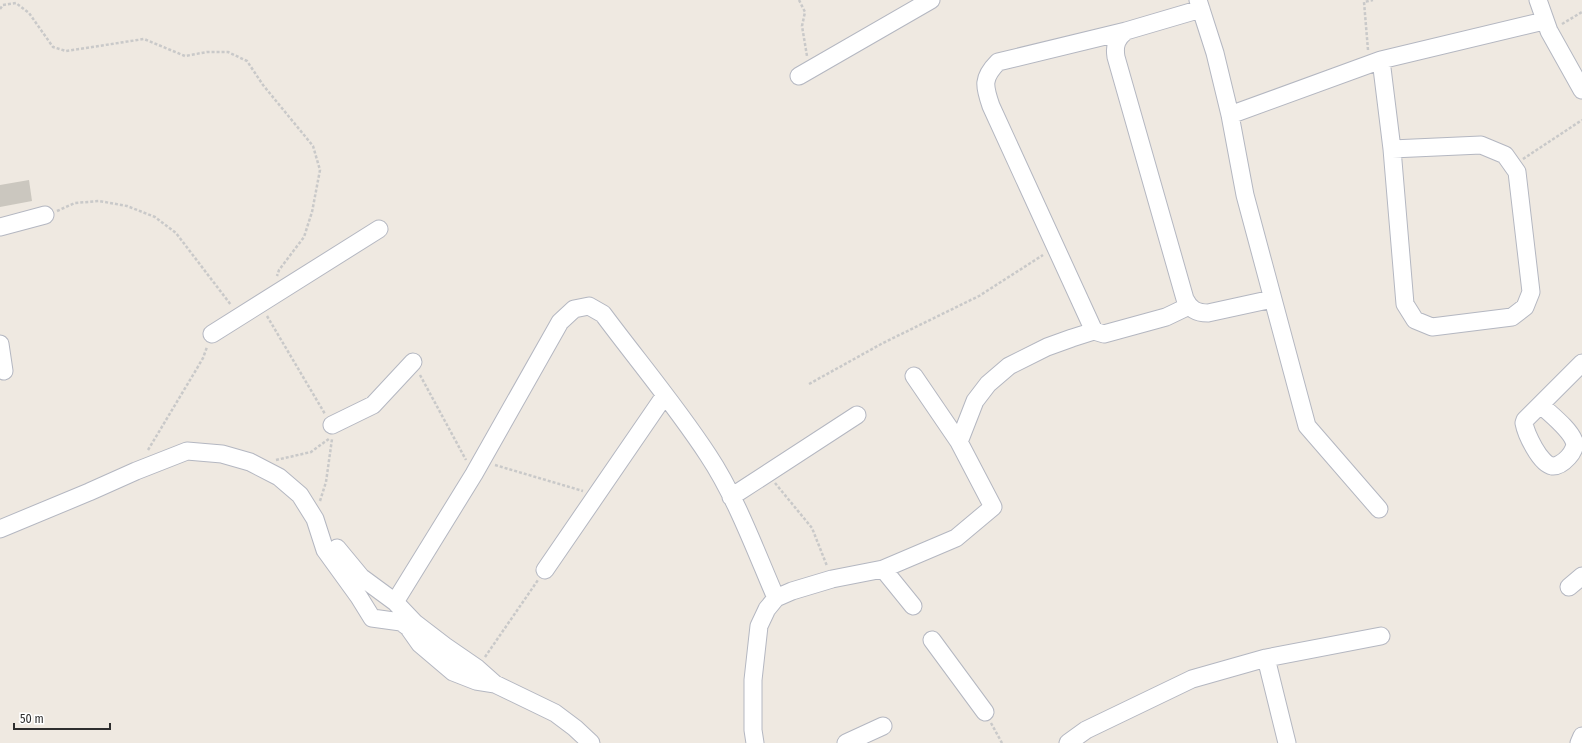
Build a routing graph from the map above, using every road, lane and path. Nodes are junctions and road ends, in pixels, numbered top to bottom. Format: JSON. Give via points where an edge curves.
{"nodes":[{"id":1,"x":799,"y":0,"type":"edge"},
{"id":2,"x":931,"y":0,"type":"edge"},
{"id":3,"x":1373,"y":0,"type":"edge"},
{"id":4,"x":1538,"y":0,"type":"edge"},
{"id":5,"x":1199,"y":4,"type":"edge"},
{"id":6,"x":0,"y":9,"type":"edge"},
{"id":7,"x":1582,"y":12,"type":"edge"},
{"id":8,"x":1547,"y":26,"type":"junction"},
{"id":9,"x":1126,"y":31,"type":"junction"},
{"id":10,"x":1375,"y":62,"type":"junction"},
{"id":11,"x":804,"y":73,"type":"joint"},
{"id":12,"x":1582,"y":90,"type":"edge"},
{"id":13,"x":1230,"y":115,"type":"junction"},
{"id":14,"x":1582,"y":120,"type":"edge"},
{"id":15,"x":1392,"y":149,"type":"junction"},
{"id":16,"x":1513,"y":166,"type":"junction"},
{"id":17,"x":45,"y":215,"type":"joint"},
{"id":18,"x":0,"y":227,"type":"edge"},
{"id":19,"x":379,"y":229,"type":"dead end"},
{"id":20,"x":1056,"y":246,"type":"junction"},
{"id":21,"x":1272,"y":299,"type":"junction"},
{"id":22,"x":266,"y":300,"type":"junction"},
{"id":23,"x":1188,"y":306,"type":"junction"},
{"id":24,"x":240,"y":316,"type":"junction"},
{"id":25,"x":1094,"y":331,"type":"junction"},
{"id":26,"x":212,"y":334,"type":"joint"},
{"id":27,"x":0,"y":344,"type":"edge"},
{"id":28,"x":413,"y":362,"type":"joint"},
{"id":29,"x":1582,"y":363,"type":"edge"},
{"id":30,"x":4,"y":371,"type":"dead end"},
{"id":31,"x":914,"y":376,"type":"dead end"},
{"id":32,"x":809,"y":384,"type":"dead end"},
{"id":33,"x":665,"y":395,"type":"junction"},
{"id":34,"x":1540,"y":405,"type":"dead end"},
{"id":35,"x":857,"y":415,"type":"dead end"},
{"id":36,"x":332,"y":426,"type":"joint"},
{"id":37,"x":959,"y":442,"type":"junction"},
{"id":38,"x":148,"y":451,"type":"dead end"},
{"id":39,"x":273,"y":460,"type":"dead end"},
{"id":40,"x":478,"y":468,"type":"junction"},
{"id":41,"x":767,"y":474,"type":"junction"},
{"id":42,"x":596,"y":495,"type":"junction"},
{"id":43,"x":731,"y":497,"type":"junction"},
{"id":44,"x":1379,"y":509,"type":"dead end"},
{"id":45,"x":314,"y":519,"type":"junction"},
{"id":46,"x":0,"y":529,"type":"edge"},
{"id":47,"x":337,"y":548,"type":"dead end"},
{"id":48,"x":884,"y":569,"type":"junction"},
{"id":49,"x":545,"y":570,"type":"joint"},
{"id":50,"x":1582,"y":576,"type":"edge"},
{"id":51,"x":832,"y":579,"type":"junction"},
{"id":52,"x":1569,"y":587,"type":"dead end"},
{"id":53,"x":776,"y":598,"type":"junction"},
{"id":54,"x":395,"y":602,"type":"junction"},
{"id":55,"x":913,"y":606,"type":"dead end"},
{"id":56,"x":412,"y":625,"type":"junction"},
{"id":57,"x":1381,"y":636,"type":"dead end"},
{"id":58,"x":932,"y":640,"type":"dead end"},
{"id":59,"x":1266,"y":658,"type":"junction"},
{"id":60,"x":477,"y":668,"type":"junction"},
{"id":61,"x":495,"y":684,"type":"junction"},
{"id":62,"x":985,"y":712,"type":"joint"},
{"id":63,"x":883,"y":726,"type":"dead end"},
{"id":64,"x":1582,"y":736,"type":"edge"},
{"id":65,"x":591,"y":743,"type":"edge"},
{"id":66,"x":755,"y":743,"type":"edge"},
{"id":67,"x":846,"y":743,"type":"edge"},
{"id":68,"x":1002,"y":743,"type":"edge"},
{"id":69,"x":1068,"y":743,"type":"edge"},
{"id":70,"x":1287,"y":743,"type":"edge"},
{"id":71,"x":1579,"y":743,"type":"edge"}],
"edges":[{"from":1,"to":11,"type":"path","via":[[805,12],[802,26]]},
{"from":2,"to":11,"type":"street"},
{"from":3,"to":10,"type":"path","via":[[1364,2]]},
{"from":4,"to":8,"type":"street"},
{"from":5,"to":9,"type":"street"},
{"from":5,"to":13,"type":"street","via":[[1215,53]]},
{"from":6,"to":22,"type":"path","via":[[3,5],[16,3],[29,13],[53,47],[66,51],[144,39],[184,56],[228,52],[247,61],[263,85],[313,146],[320,170],[304,237],[279,270]]},
{"from":7,"to":8,"type":"path"},
{"from":8,"to":10,"type":"street"},
{"from":8,"to":12,"type":"street"},
{"from":9,"to":20,"type":"street","via":[[998,62],[985,80],[991,106]]},
{"from":9,"to":23,"type":"street","via":[[1117,40],[1116,57]]},
{"from":10,"to":13,"type":"street"},
{"from":10,"to":15,"type":"street"},
{"from":13,"to":21,"type":"street","via":[[1245,195]]},
{"from":14,"to":16,"type":"path"},
{"from":15,"to":16,"type":"street","via":[[1481,145],[1505,155]]},
{"from":15,"to":16,"type":"street","via":[[1405,304],[1415,320],[1432,328],[1512,317],[1525,307],[1531,292],[1518,172]]},
{"from":17,"to":18,"type":"street"},
{"from":17,"to":24,"type":"path","via":[[75,203],[98,201],[127,206],[155,217],[176,234]]},
{"from":19,"to":22,"type":"street"},
{"from":20,"to":25,"type":"street"},
{"from":20,"to":32,"type":"path","via":[[979,296],[883,343]]},
{"from":21,"to":23,"type":"street","via":[[1208,313],[1197,312]]},
{"from":21,"to":44,"type":"street","via":[[1307,426]]},
{"from":22,"to":24,"type":"street"},
{"from":22,"to":36,"type":"path"},
{"from":23,"to":25,"type":"street","via":[[1166,317],[1104,334]]},
{"from":24,"to":26,"type":"street"},
{"from":25,"to":37,"type":"street","via":[[1047,347],[998,374],[975,401]]},
{"from":26,"to":38,"type":"path","via":[[203,358]]},
{"from":27,"to":30,"type":"street"},
{"from":28,"to":36,"type":"street","via":[[373,405]]},
{"from":28,"to":40,"type":"path"},
{"from":29,"to":34,"type":"street"},
{"from":31,"to":37,"type":"street"},
{"from":33,"to":40,"type":"street","via":[[603,314],[589,306],[574,309],[560,322]]},
{"from":33,"to":42,"type":"street"},
{"from":33,"to":43,"type":"street","via":[[709,456]]},
{"from":35,"to":41,"type":"street"},
{"from":37,"to":48,"type":"street","via":[[993,507],[956,538]]},
{"from":39,"to":45,"type":"path","via":[[311,452],[332,437],[326,482]]},
{"from":40,"to":42,"type":"path"},
{"from":40,"to":54,"type":"street"},
{"from":41,"to":43,"type":"street"},
{"from":41,"to":51,"type":"path","via":[[812,528]]},
{"from":42,"to":49,"type":"street"},
{"from":43,"to":53,"type":"street"},
{"from":45,"to":46,"type":"street","via":[[300,494],[279,477],[250,462],[222,454],[187,451]]},
{"from":45,"to":56,"type":"street","via":[[325,550],[372,618]]},
{"from":47,"to":54,"type":"street","via":[[361,577]]},
{"from":48,"to":51,"type":"street"},
{"from":48,"to":55,"type":"street"},
{"from":49,"to":60,"type":"path"},
{"from":50,"to":52,"type":"street"},
{"from":51,"to":53,"type":"street"},
{"from":53,"to":66,"type":"street","via":[[759,626],[753,680]]},
{"from":54,"to":56,"type":"street"},
{"from":56,"to":60,"type":"street"},
{"from":56,"to":61,"type":"street","via":[[420,644],[453,672],[476,681]]},
{"from":57,"to":59,"type":"street"},
{"from":58,"to":62,"type":"street"},
{"from":59,"to":69,"type":"street","via":[[1192,679],[1086,730]]},
{"from":59,"to":70,"type":"street"},
{"from":60,"to":61,"type":"street"},
{"from":61,"to":65,"type":"street","via":[[555,713]]},
{"from":62,"to":68,"type":"path"},
{"from":63,"to":67,"type":"street"},
{"from":64,"to":71,"type":"street"}]}
